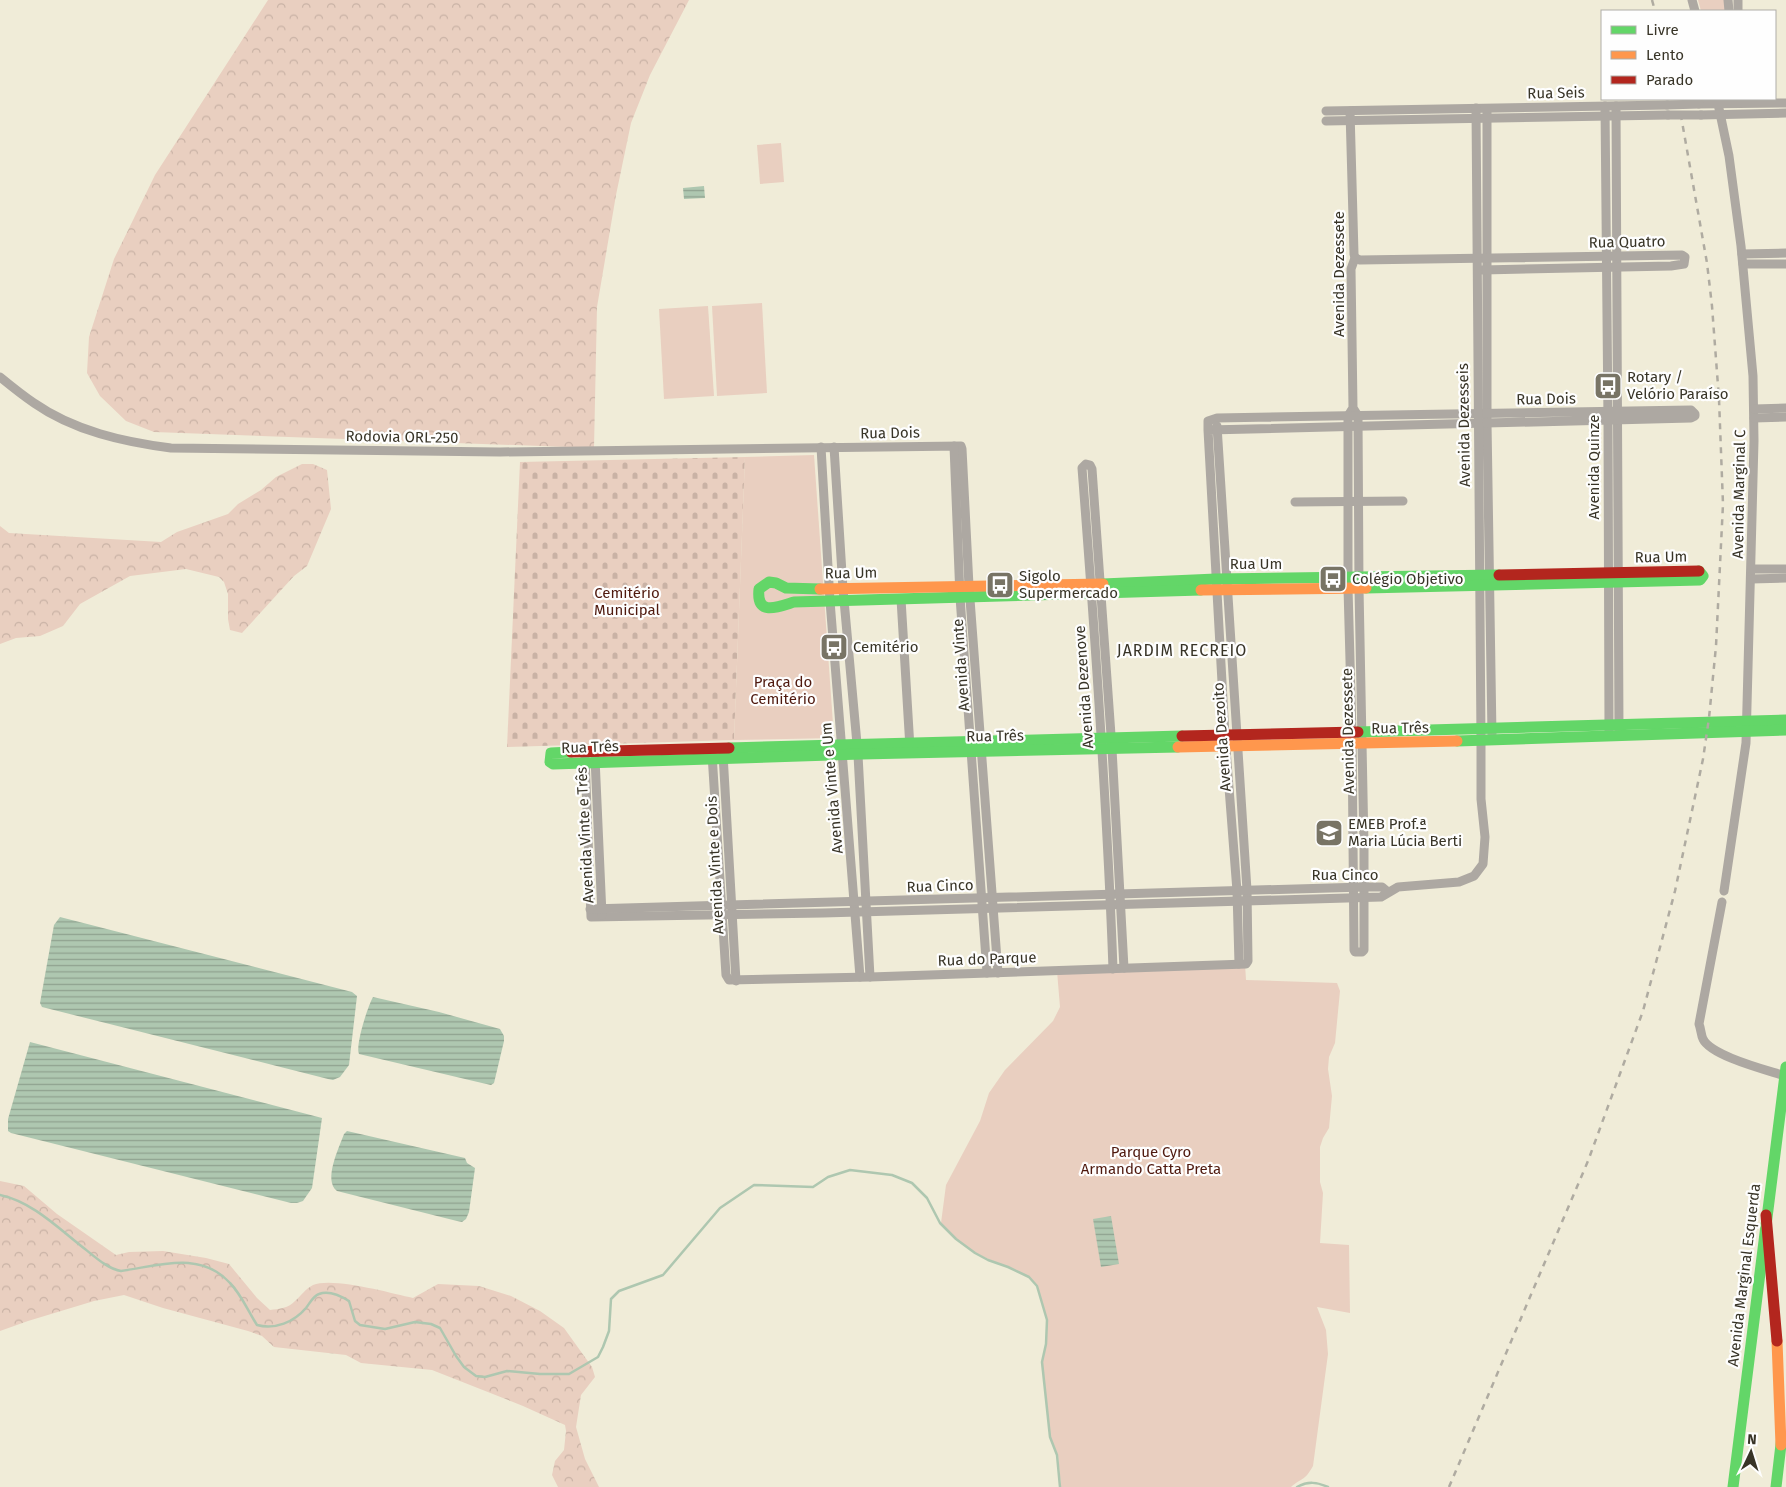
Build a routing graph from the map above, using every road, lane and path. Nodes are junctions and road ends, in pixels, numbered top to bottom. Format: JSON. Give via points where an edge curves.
{"nodes":[{"id":1,"x":1717,"y":101,"type":"edge"},
{"id":2,"x":1735,"y":101,"type":"edge"},
{"id":3,"x":1786,"y":103,"type":"edge"},
{"id":4,"x":1605,"y":106,"type":"junction"},
{"id":5,"x":1616,"y":106,"type":"junction"},
{"id":6,"x":1476,"y":108,"type":"junction"},
{"id":7,"x":1487,"y":108,"type":"junction"},
{"id":8,"x":1354,"y":110,"type":"junction"},
{"id":9,"x":1326,"y":111,"type":"dead end"},
{"id":10,"x":1786,"y":113,"type":"edge"},
{"id":11,"x":1720,"y":114,"type":"junction"},
{"id":12,"x":1735,"y":114,"type":"junction"},
{"id":13,"x":1605,"y":116,"type":"junction"},
{"id":14,"x":1616,"y":116,"type":"junction"},
{"id":15,"x":1487,"y":118,"type":"junction"},
{"id":16,"x":1476,"y":119,"type":"junction"},
{"id":17,"x":1326,"y":121,"type":"dead end"},
{"id":18,"x":1355,"y":121,"type":"junction"},
{"id":19,"x":1786,"y":253,"type":"edge"},
{"id":20,"x":1742,"y":254,"type":"junction"},
{"id":21,"x":1671,"y":255,"type":"junction"},
{"id":22,"x":1612,"y":256,"type":"junction"},
{"id":23,"x":1355,"y":258,"type":"junction"},
{"id":24,"x":1487,"y":258,"type":"junction"},
{"id":25,"x":1477,"y":259,"type":"junction"},
{"id":26,"x":1743,"y":264,"type":"junction"},
{"id":27,"x":1786,"y":264,"type":"edge"},
{"id":28,"x":1671,"y":266,"type":"junction"},
{"id":29,"x":1606,"y":267,"type":"junction"},
{"id":30,"x":1616,"y":267,"type":"junction"},
{"id":31,"x":1477,"y":270,"type":"junction"},
{"id":32,"x":1488,"y":270,"type":"junction"},
{"id":33,"x":0,"y":377,"type":"edge"},
{"id":34,"x":1786,"y":408,"type":"edge"},
{"id":35,"x":1356,"y":412,"type":"junction"},
{"id":36,"x":1754,"y":413,"type":"junction"},
{"id":37,"x":1488,"y":414,"type":"junction"},
{"id":38,"x":1348,"y":416,"type":"junction"},
{"id":39,"x":1608,"y":416,"type":"junction"},
{"id":40,"x":1618,"y":416,"type":"junction"},
{"id":41,"x":1786,"y":417,"type":"edge"},
{"id":42,"x":1217,"y":418,"type":"joint"},
{"id":43,"x":1481,"y":420,"type":"junction"},
{"id":44,"x":1358,"y":426,"type":"junction"},
{"id":45,"x":1348,"y":427,"type":"junction"},
{"id":46,"x":1211,"y":428,"type":"junction"},
{"id":47,"x":956,"y":446,"type":"joint"},
{"id":48,"x":821,"y":447,"type":"junction"},
{"id":49,"x":834,"y":447,"type":"junction"},
{"id":50,"x":1403,"y":501,"type":"dead end"},
{"id":51,"x":1295,"y":502,"type":"dead end"},
{"id":52,"x":1348,"y":502,"type":"junction"},
{"id":53,"x":1359,"y":502,"type":"junction"},
{"id":54,"x":1786,"y":569,"type":"edge"},
{"id":55,"x":1752,"y":574,"type":"junction"},
{"id":56,"x":1613,"y":578,"type":"junction"},
{"id":57,"x":1786,"y":578,"type":"edge"},
{"id":58,"x":1485,"y":580,"type":"junction"},
{"id":59,"x":1353,"y":583,"type":"junction"},
{"id":60,"x":1221,"y":584,"type":"junction"},
{"id":61,"x":1096,"y":588,"type":"junction"},
{"id":62,"x":965,"y":592,"type":"junction"},
{"id":63,"x":843,"y":594,"type":"junction"},
{"id":64,"x":830,"y":595,"type":"junction"},
{"id":65,"x":901,"y":599,"type":"junction"},
{"id":66,"x":1234,"y":701,"type":"junction"},
{"id":67,"x":1224,"y":702,"type":"junction"},
{"id":68,"x":1786,"y":720,"type":"edge"},
{"id":69,"x":1747,"y":727,"type":"junction"},
{"id":70,"x":1786,"y":730,"type":"edge"},
{"id":71,"x":1614,"y":731,"type":"junction"},
{"id":72,"x":1486,"y":735,"type":"junction"},
{"id":73,"x":1357,"y":738,"type":"junction"},
{"id":74,"x":1231,"y":741,"type":"junction"},
{"id":75,"x":1106,"y":744,"type":"junction"},
{"id":76,"x":975,"y":747,"type":"junction"},
{"id":77,"x":910,"y":748,"type":"junction"},
{"id":78,"x":842,"y":750,"type":"junction"},
{"id":79,"x":857,"y":750,"type":"junction"},
{"id":80,"x":718,"y":753,"type":"junction"},
{"id":81,"x":590,"y":757,"type":"junction"},
{"id":82,"x":1230,"y":795,"type":"junction"},
{"id":83,"x":1240,"y":795,"type":"junction"},
{"id":84,"x":1118,"y":844,"type":"junction"},
{"id":85,"x":1107,"y":845,"type":"junction"},
{"id":86,"x":1364,"y":887,"type":"junction"},
{"id":87,"x":1354,"y":888,"type":"junction"},
{"id":88,"x":1236,"y":890,"type":"junction"},
{"id":89,"x":1247,"y":890,"type":"junction"},
{"id":90,"x":1724,"y":891,"type":"dead end"},
{"id":91,"x":1388,"y":892,"type":"junction"},
{"id":92,"x":1110,"y":894,"type":"junction"},
{"id":93,"x":1121,"y":894,"type":"junction"},
{"id":94,"x":994,"y":897,"type":"junction"},
{"id":95,"x":981,"y":898,"type":"junction"},
{"id":96,"x":1353,"y":898,"type":"junction"},
{"id":97,"x":1364,"y":898,"type":"junction"},
{"id":98,"x":1237,"y":900,"type":"junction"},
{"id":99,"x":1247,"y":900,"type":"junction"},
{"id":100,"x":855,"y":902,"type":"junction"},
{"id":101,"x":1722,"y":902,"type":"dead end"},
{"id":102,"x":1111,"y":904,"type":"junction"},
{"id":103,"x":1121,"y":904,"type":"junction"},
{"id":104,"x":865,"y":907,"type":"junction"},
{"id":105,"x":982,"y":908,"type":"junction"},
{"id":106,"x":994,"y":908,"type":"junction"},
{"id":107,"x":727,"y":910,"type":"junction"},
{"id":108,"x":856,"y":912,"type":"junction"},
{"id":109,"x":590,"y":913,"type":"joint"},
{"id":110,"x":602,"y":913,"type":"junction"},
{"id":111,"x":1242,"y":964,"type":"junction"},
{"id":112,"x":1124,"y":968,"type":"junction"},
{"id":113,"x":1113,"y":969,"type":"junction"},
{"id":114,"x":987,"y":973,"type":"junction"},
{"id":115,"x":998,"y":973,"type":"junction"},
{"id":116,"x":860,"y":977,"type":"junction"},
{"id":117,"x":870,"y":977,"type":"junction"},
{"id":118,"x":733,"y":981,"type":"joint"},
{"id":119,"x":1786,"y":1071,"type":"edge"},
{"id":120,"x":1766,"y":1215,"type":"junction"},
{"id":121,"x":1786,"y":1408,"type":"edge"},
{"id":122,"x":1781,"y":1445,"type":"junction"},
{"id":123,"x":1733,"y":1487,"type":"edge"},
{"id":124,"x":1776,"y":1487,"type":"edge"}],
"edges":[{"from":1,"to":2,"type":"street","name":"Rua Seis"},
{"from":1,"to":5,"type":"street","name":"Rua Seis","bridge":true},
{"from":1,"to":11,"type":"street","name":"Avenida Marginal C"},
{"from":2,"to":3,"type":"street","name":"Rua Seis"},
{"from":2,"to":12,"type":"street"},
{"from":4,"to":5,"type":"street","name":"Rua Seis"},
{"from":4,"to":7,"type":"street","name":"Rua Seis"},
{"from":4,"to":13,"type":"street","name":"Avenida Quinze"},
{"from":5,"to":14,"type":"street","name":"Avenida Quinze"},
{"from":6,"to":7,"type":"street","name":"Rua Seis"},
{"from":6,"to":8,"type":"street","name":"Rua Seis"},
{"from":6,"to":16,"type":"street","name":"Avenida Dezesseis"},
{"from":7,"to":15,"type":"street","name":"Avenida Dezesseis"},
{"from":8,"to":9,"type":"street","name":"Rua Seis"},
{"from":8,"to":18,"type":"street","name":"Avenida Dezessete"},
{"from":10,"to":12,"type":"street","name":"Rua Seis"},
{"from":11,"to":12,"type":"street","name":"Rua Seis"},
{"from":11,"to":14,"type":"street","name":"Rua Seis","bridge":true},
{"from":11,"to":20,"type":"street","name":"Avenida Marginal C"},
{"from":13,"to":14,"type":"street","name":"Rua Seis"},
{"from":13,"to":15,"type":"street","name":"Rua Seis"},
{"from":13,"to":22,"type":"street","name":"Avenida Quinze"},
{"from":14,"to":22,"type":"street","name":"Avenida Quinze"},
{"from":15,"to":16,"type":"street","name":"Rua Seis"},
{"from":15,"to":24,"type":"street","name":"Avenida Dezesseis"},
{"from":16,"to":18,"type":"street","name":"Rua Seis"},
{"from":16,"to":25,"type":"street","name":"Avenida Dezesseis"},
{"from":17,"to":18,"type":"street","name":"Rua Seis"},
{"from":18,"to":23,"type":"street","name":"Avenida Dezessete"},
{"from":19,"to":20,"type":"street"},
{"from":20,"to":26,"type":"street","name":"Avenida Marginal C"},
{"from":21,"to":22,"type":"street","name":"Rua Quatro"},
{"from":21,"to":28,"type":"street"},
{"from":21,"to":28,"type":"street","name":"Rua Quatro","via":[[1685,257],[1684,264]]},
{"from":22,"to":24,"type":"street","name":"Rua Quatro"},
{"from":22,"to":29,"type":"street","name":"Avenida Quinze"},
{"from":22,"to":30,"type":"street","name":"Avenida Quinze"},
{"from":23,"to":25,"type":"street","name":"Rua Quatro"},
{"from":23,"to":35,"type":"street","name":"Avenida Dezessete","via":[[1351,269]]},
{"from":24,"to":25,"type":"street","name":"Rua Quatro"},
{"from":24,"to":32,"type":"street","name":"Avenida Dezesseis"},
{"from":25,"to":31,"type":"street","name":"Avenida Dezesseis"},
{"from":26,"to":27,"type":"street"},
{"from":26,"to":36,"type":"street","name":"Avenida Marginal C"},
{"from":28,"to":30,"type":"street","name":"Rua Quatro"},
{"from":29,"to":30,"type":"street","name":"Rua Quatro"},
{"from":29,"to":32,"type":"street","name":"Rua Quatro"},
{"from":29,"to":39,"type":"street","name":"Avenida Quinze"},
{"from":30,"to":40,"type":"street","name":"Avenida Quinze"},
{"from":31,"to":32,"type":"street","name":"Rua Quatro"},
{"from":31,"to":43,"type":"street","name":"Avenida Dezesseis"},
{"from":32,"to":37,"type":"street","name":"Avenida Dezesseis"},
{"from":33,"to":48,"type":"street","name":"Rodovia ORL-250","via":[[35,404],[76,425],[137,444],[172,448],[500,452]]},
{"from":34,"to":36,"type":"street"},
{"from":35,"to":38,"type":"street","name":"Rua Dois"},
{"from":35,"to":43,"type":"street","name":"Rua Dois"},
{"from":35,"to":44,"type":"street","name":"Avenida Dezessete"},
{"from":36,"to":41,"type":"street"},
{"from":36,"to":55,"type":"street","name":"Avenida Marginal C"},
{"from":37,"to":39,"type":"street","name":"Rua Dois"},
{"from":37,"to":43,"type":"street","name":"Avenida Dezesseis"},
{"from":38,"to":42,"type":"street","name":"Rua Dois"},
{"from":38,"to":45,"type":"street","name":"Avenida Dezessete"},
{"from":39,"to":40,"type":"street","name":"Rua Dois"},
{"from":39,"to":43,"type":"street","name":"Rua Dois"},
{"from":39,"to":56,"type":"street","name":"Avenida Quinze"},
{"from":40,"to":40,"type":"street","name":"Rua Dois","via":[[1691,418],[1695,414],[1691,410]]},
{"from":40,"to":56,"type":"street","name":"Avenida Quinze"},
{"from":42,"to":46,"type":"street","name":"Avenida Dezoito"},
{"from":43,"to":44,"type":"street","name":"Rua Dois"},
{"from":43,"to":58,"type":"street","name":"Avenida Dezesseis"},
{"from":44,"to":45,"type":"street","name":"Rua Dois"},
{"from":44,"to":53,"type":"street","name":"Avenida Dezessete"},
{"from":45,"to":46,"type":"street","name":"Rua Dois"},
{"from":45,"to":52,"type":"street","name":"Avenida Dezessete"},
{"from":46,"to":60,"type":"street","name":"Avenida Dezoito"},
{"from":47,"to":49,"type":"street","name":"Rua Dois"},
{"from":47,"to":62,"type":"street","name":"Avenida Vinte","via":[[962,449]]},
{"from":48,"to":49,"type":"street","name":"Rua Dois"},
{"from":48,"to":64,"type":"street","name":"Avenida Vinte e Um"},
{"from":49,"to":63,"type":"street","name":"Avenida Vinte e Um"},
{"from":50,"to":53,"type":"street"},
{"from":51,"to":52,"type":"street"},
{"from":52,"to":53,"type":"street"},
{"from":52,"to":59,"type":"street","name":"Avenida Dezessete"},
{"from":53,"to":59,"type":"street","name":"Avenida Dezessete"},
{"from":54,"to":55,"type":"street"},
{"from":55,"to":57,"type":"street"},
{"from":55,"to":69,"type":"street","name":"Avenida Marginal C"},
{"from":56,"to":56,"type":"main road","name":"Rua Um","via":[[1700,580],[1703,576],[1699,571]]},
{"from":56,"to":58,"type":"main road","name":"Rua Um"},
{"from":56,"to":71,"type":"street","name":"Avenida Quinze"},
{"from":58,"to":59,"type":"main road","name":"Rua Um"},
{"from":58,"to":72,"type":"street","name":"Avenida Dezesseis"},
{"from":59,"to":60,"type":"main road","name":"Rua Um"},
{"from":59,"to":73,"type":"street","name":"Avenida Dezessete"},
{"from":60,"to":61,"type":"main road","name":"Rua Um"},
{"from":60,"to":66,"type":"street","name":"Avenida Dezoito"},
{"from":60,"to":67,"type":"street","name":"Avenida Dezoito"},
{"from":61,"to":61,"type":"street","name":"Avenida Dezenove","via":[[1092,468],[1086,464],[1082,468]]},
{"from":61,"to":62,"type":"main road","name":"Rua Um"},
{"from":61,"to":75,"type":"street","name":"Avenida Dezenove"},
{"from":62,"to":63,"type":"main road","name":"Rua Um"},
{"from":62,"to":65,"type":"main road","name":"Rua Um"},
{"from":62,"to":76,"type":"street","name":"Avenida Vinte"},
{"from":63,"to":64,"type":"main road","name":"Rua Um"},
{"from":63,"to":65,"type":"main road","name":"Rua Um"},
{"from":63,"to":79,"type":"street","name":"Avenida Vinte e Um"},
{"from":64,"to":64,"type":"main road","name":"Rua Um","via":[[769,582],[760,589],[758,596],[762,606],[770,609]]},
{"from":64,"to":78,"type":"street","name":"Avenida Vinte e Um"},
{"from":65,"to":77,"type":"street"},
{"from":66,"to":67,"type":"street"},
{"from":66,"to":74,"type":"street","name":"Avenida Dezoito"},
{"from":67,"to":74,"type":"street","name":"Avenida Dezoito"},
{"from":68,"to":69,"type":"main road","name":"Rua Três"},
{"from":69,"to":70,"type":"main road","name":"Rua Três"},
{"from":69,"to":71,"type":"main road","name":"Rua Três"},
{"from":69,"to":90,"type":"street","name":"Avenida Marginal C"},
{"from":71,"to":72,"type":"main road","name":"Rua Três"},
{"from":72,"to":73,"type":"main road","name":"Rua Três"},
{"from":72,"to":91,"type":"street","name":"Avenida Dezesseis","via":[[1481,799],[1483,864],[1474,876],[1460,882],[1398,887]]},
{"from":73,"to":74,"type":"main road","name":"Rua Três"},
{"from":73,"to":86,"type":"street","name":"Avenida Dezessete"},
{"from":73,"to":87,"type":"street","name":"Avenida Dezessete"},
{"from":74,"to":75,"type":"main road","name":"Rua Três"},
{"from":74,"to":82,"type":"street","name":"Avenida Dezoito"},
{"from":74,"to":83,"type":"street","name":"Avenida Dezoito"},
{"from":75,"to":76,"type":"main road","name":"Rua Três"},
{"from":75,"to":84,"type":"street","name":"Avenida Dezenove"},
{"from":75,"to":85,"type":"street","name":"Avenida Dezenove"},
{"from":76,"to":77,"type":"main road","name":"Rua Três"},
{"from":76,"to":94,"type":"street","name":"Avenida Vinte"},
{"from":76,"to":95,"type":"street","name":"Avenida Vinte"},
{"from":77,"to":79,"type":"main road","name":"Rua Três"},
{"from":78,"to":79,"type":"main road","name":"Rua Três"},
{"from":78,"to":80,"type":"main road","name":"Rua Três"},
{"from":78,"to":100,"type":"street","name":"Avenida Vinte e Um"},
{"from":79,"to":104,"type":"street","name":"Avenida Vinte e Um"},
{"from":80,"to":81,"type":"main road","name":"Rua Três"},
{"from":80,"to":107,"type":"street","name":"Avenida Vinte e Dois"},
{"from":81,"to":109,"type":"street","name":"Avenida Vinte e Três"},
{"from":81,"to":110,"type":"street","name":"Avenida Vinte e Três"},
{"from":82,"to":83,"type":"street"},
{"from":82,"to":88,"type":"street","name":"Avenida Dezoito"},
{"from":83,"to":89,"type":"street","name":"Avenida Dezoito"},
{"from":84,"to":85,"type":"street"},
{"from":84,"to":93,"type":"street","name":"Avenida Dezenove"},
{"from":85,"to":92,"type":"street","name":"Avenida Dezenove"},
{"from":86,"to":87,"type":"street","name":"Rua Cinco"},
{"from":86,"to":91,"type":"street","name":"Rua Cinco","via":[[1382,887]]},
{"from":86,"to":97,"type":"street","name":"Avenida Dezessete"},
{"from":87,"to":89,"type":"street","name":"Rua Cinco"},
{"from":87,"to":96,"type":"street","name":"Avenida Dezessete"},
{"from":88,"to":89,"type":"street","name":"Rua Cinco"},
{"from":88,"to":93,"type":"street","name":"Rua Cinco"},
{"from":88,"to":98,"type":"street","name":"Avenida Dezoito"},
{"from":89,"to":99,"type":"street","name":"Avenida Dezoito"},
{"from":91,"to":97,"type":"street","name":"Rua Cinco","via":[[1380,897]]},
{"from":92,"to":93,"type":"street","name":"Rua Cinco"},
{"from":92,"to":94,"type":"street","name":"Rua Cinco"},
{"from":92,"to":102,"type":"street","name":"Avenida Dezenove"},
{"from":93,"to":103,"type":"street","name":"Avenida Dezenove"},
{"from":94,"to":95,"type":"street","name":"Rua Cinco"},
{"from":94,"to":106,"type":"street","name":"Avenida Vinte"},
{"from":95,"to":104,"type":"street","name":"Rua Cinco"},
{"from":95,"to":105,"type":"street","name":"Avenida Vinte"},
{"from":96,"to":97,"type":"street","name":"Rua Cinco"},
{"from":96,"to":97,"type":"street","name":"Avenida Dezessete","via":[[1356,952],[1362,952]]},
{"from":96,"to":99,"type":"street","name":"Rua Cinco"},
{"from":98,"to":99,"type":"street","name":"Rua Cinco"},
{"from":98,"to":103,"type":"street","name":"Rua Cinco"},
{"from":98,"to":111,"type":"street","name":"Avenida Dezoito"},
{"from":99,"to":111,"type":"street","name":"Avenida Dezoito","via":[[1248,961]]},
{"from":100,"to":104,"type":"street","name":"Rua Cinco"},
{"from":100,"to":107,"type":"street","name":"Rua Cinco"},
{"from":100,"to":108,"type":"street","name":"Avenida Vinte e Um"},
{"from":101,"to":119,"type":"street","via":[[1700,1024],[1704,1041],[1717,1052],[1750,1065]]},
{"from":102,"to":103,"type":"street","name":"Rua Cinco"},
{"from":102,"to":106,"type":"street","name":"Rua Cinco"},
{"from":102,"to":113,"type":"street","name":"Avenida Dezenove"},
{"from":103,"to":112,"type":"street","name":"Avenida Dezenove"},
{"from":104,"to":105,"type":"street","name":"Rua Cinco"},
{"from":104,"to":108,"type":"street","name":"Rua Cinco"},
{"from":104,"to":117,"type":"street","name":"Avenida Vinte e Um"},
{"from":105,"to":106,"type":"street","name":"Rua Cinco"},
{"from":105,"to":114,"type":"street","name":"Avenida Vinte"},
{"from":106,"to":115,"type":"street","name":"Avenida Vinte"},
{"from":107,"to":108,"type":"street","name":"Rua Cinco"},
{"from":107,"to":110,"type":"street","name":"Rua Cinco"},
{"from":107,"to":118,"type":"street","name":"Avenida Vinte e Dois","via":[[726,975]]},
{"from":108,"to":116,"type":"street","name":"Avenida Vinte e Um"},
{"from":109,"to":110,"type":"street","name":"Rua Cinco"},
{"from":111,"to":112,"type":"street","name":"Rua do Parque"},
{"from":112,"to":113,"type":"street","name":"Rua do Parque"},
{"from":113,"to":115,"type":"street","name":"Rua do Parque"},
{"from":114,"to":115,"type":"street","name":"Rua do Parque"},
{"from":114,"to":117,"type":"street","name":"Rua do Parque"},
{"from":116,"to":117,"type":"street","name":"Rua do Parque"},
{"from":116,"to":118,"type":"street","name":"Rua do Parque"},
{"from":119,"to":120,"type":"main road","name":"Avenida Marginal Esquerda"},
{"from":120,"to":122,"type":"main road","via":[[1778,1356]]},
{"from":120,"to":123,"type":"main road","name":"Avenida Marginal Esquerda"},
{"from":121,"to":122,"type":"main road"},
{"from":122,"to":124,"type":"main road"}]}
